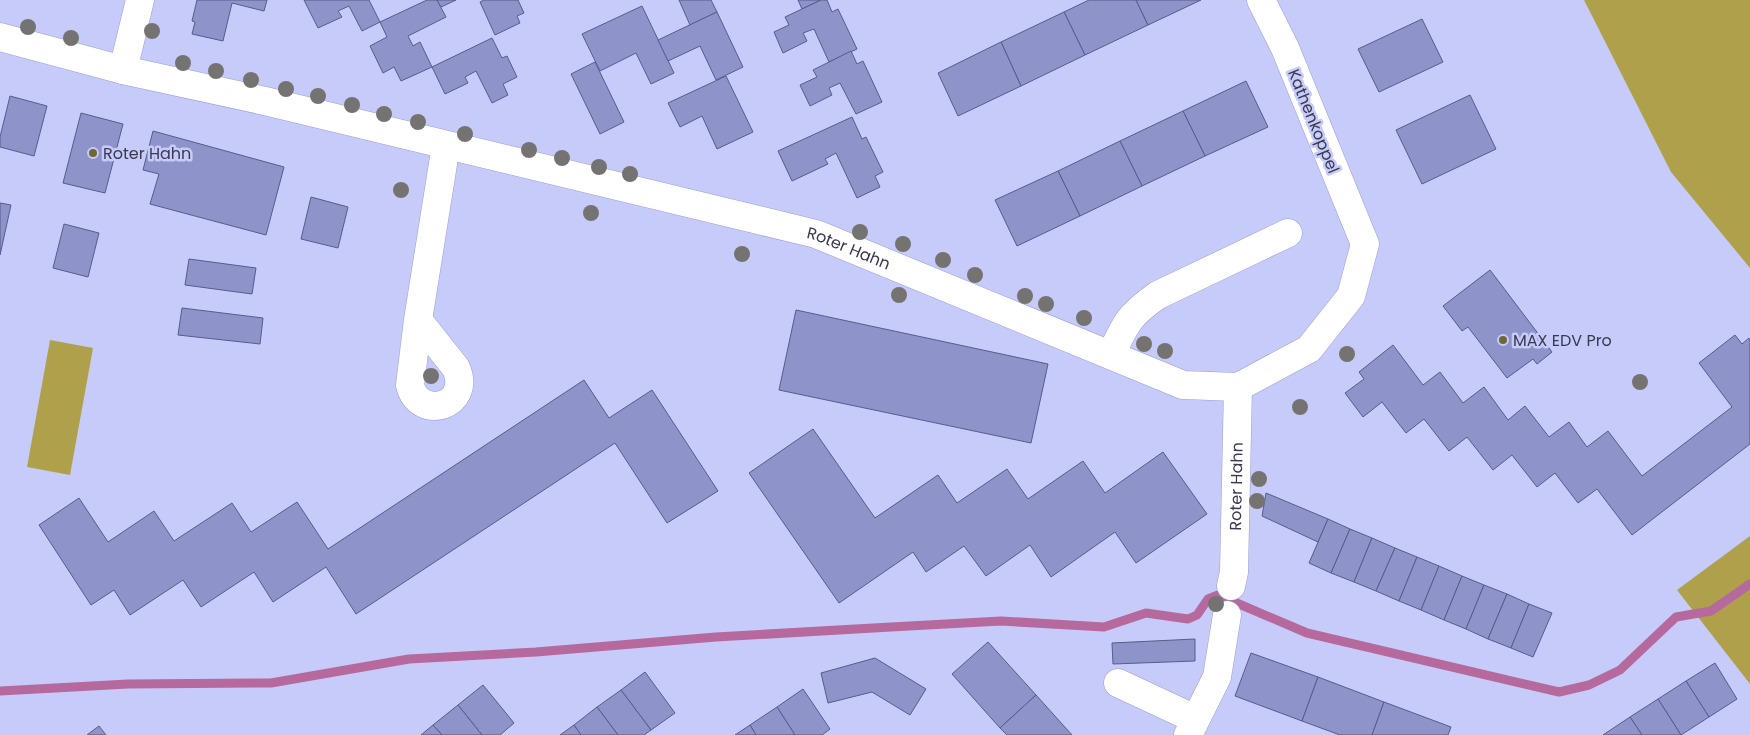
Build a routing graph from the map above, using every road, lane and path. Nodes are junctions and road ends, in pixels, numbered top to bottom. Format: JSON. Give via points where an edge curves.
{"nodes":[{"id":1,"x":140,"y":0,"type":"edge"},
{"id":2,"x":1261,"y":0,"type":"edge"},
{"id":3,"x":0,"y":37,"type":"edge"},
{"id":4,"x":122,"y":70,"type":"junction"},
{"id":5,"x":446,"y":145,"type":"junction"},
{"id":6,"x":1288,"y":233,"type":"dead end"},
{"id":7,"x":418,"y":320,"type":"dead end"},
{"id":8,"x":1111,"y":355,"type":"junction"},
{"id":9,"x":1238,"y":387,"type":"junction"},
{"id":10,"x":1231,"y":586,"type":"dead end"},
{"id":11,"x":1227,"y":615,"type":"dead end"},
{"id":12,"x":1118,"y":683,"type":"dead end"},
{"id":13,"x":1192,"y":727,"type":"edge"}],
"edges":[{"from":1,"to":4,"type":"street"},
{"from":2,"to":9,"type":"street","name":"Kathenkoppel","via":[[1285,48],[1365,244],[1351,296],[1309,349]]},
{"from":3,"to":4,"type":"street","name":"Roter Hahn"},
{"from":4,"to":5,"type":"street","name":"Roter Hahn"},
{"from":5,"to":7,"type":"street"},
{"from":5,"to":8,"type":"street","name":"Roter Hahn","via":[[816,234]]},
{"from":6,"to":8,"type":"street","via":[[1141,307],[1126,323]]},
{"from":8,"to":9,"type":"street","name":"Roter Hahn","via":[[1183,385]]},
{"from":9,"to":10,"type":"street","name":"Roter Hahn","via":[[1234,572]]},
{"from":11,"to":13,"type":"street","via":[[1217,677]]},
{"from":12,"to":13,"type":"street"}]}
